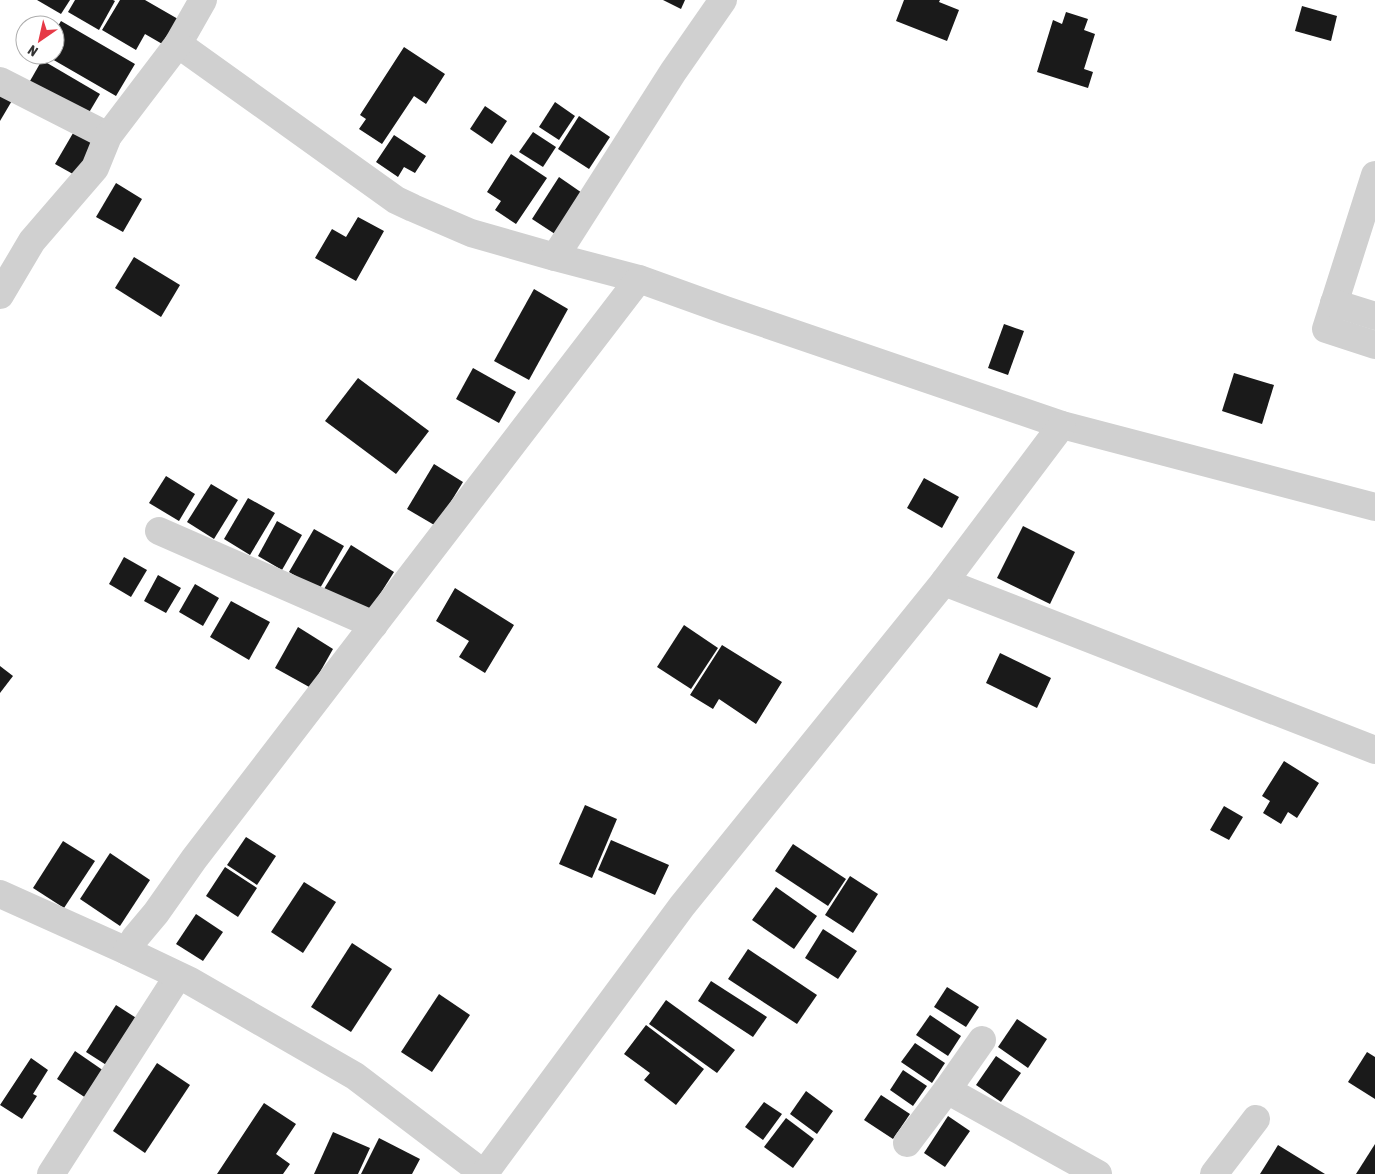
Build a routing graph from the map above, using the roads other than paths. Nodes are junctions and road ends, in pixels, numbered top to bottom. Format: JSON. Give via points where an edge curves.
{"nodes":[{"id":1,"x":203,"y":0,"type":"edge"},
{"id":2,"x":723,"y":0,"type":"edge"},
{"id":3,"x":178,"y":44,"type":"junction"},
{"id":4,"x":0,"y":81,"type":"edge"},
{"id":5,"x":108,"y":136,"type":"junction"},
{"id":6,"x":1375,"y":175,"type":"edge"},
{"id":7,"x":555,"y":257,"type":"junction"},
{"id":8,"x":639,"y":279,"type":"junction"},
{"id":9,"x":0,"y":296,"type":"edge"},
{"id":10,"x":1334,"y":303,"type":"junction"},
{"id":11,"x":1375,"y":316,"type":"edge"},
{"id":12,"x":1375,"y":345,"type":"edge"},
{"id":13,"x":1062,"y":425,"type":"junction"},
{"id":14,"x":1375,"y":508,"type":"edge"},
{"id":15,"x":159,"y":531,"type":"dead end"},
{"id":16,"x":944,"y":582,"type":"junction"},
{"id":17,"x":374,"y":625,"type":"junction"},
{"id":18,"x":1375,"y":750,"type":"edge"},
{"id":19,"x":0,"y":894,"type":"edge"},
{"id":20,"x":127,"y":951,"type":"junction"},
{"id":21,"x":178,"y":976,"type":"junction"},
{"id":22,"x":982,"y":1040,"type":"dead end"},
{"id":23,"x":947,"y":1090,"type":"junction"},
{"id":24,"x":1256,"y":1119,"type":"dead end"},
{"id":25,"x":907,"y":1144,"type":"dead end"},
{"id":26,"x":51,"y":1174,"type":"edge"},
{"id":27,"x":484,"y":1174,"type":"edge"},
{"id":28,"x":1098,"y":1174,"type":"edge"},
{"id":29,"x":1214,"y":1174,"type":"edge"}],
"edges":[{"from":1,"to":3,"type":"street"},
{"from":2,"to":7,"type":"street"},
{"from":3,"to":5,"type":"street"},
{"from":3,"to":7,"type":"street","via":[[396,200],[471,233]]},
{"from":4,"to":5,"type":"street"},
{"from":5,"to":9,"type":"street","via":[[94,168],[32,241]]},
{"from":6,"to":10,"type":"street"},
{"from":7,"to":8,"type":"street"},
{"from":8,"to":13,"type":"street"},
{"from":8,"to":17,"type":"street"},
{"from":10,"to":11,"type":"street"},
{"from":10,"to":12,"type":"street","via":[[1326,328]]},
{"from":13,"to":14,"type":"street"},
{"from":13,"to":16,"type":"street"},
{"from":15,"to":17,"type":"street"},
{"from":16,"to":18,"type":"street"},
{"from":16,"to":27,"type":"street","via":[[682,906]]},
{"from":17,"to":20,"type":"street"},
{"from":19,"to":20,"type":"street"},
{"from":20,"to":21,"type":"street"},
{"from":21,"to":26,"type":"street"},
{"from":21,"to":27,"type":"street","via":[[355,1076]]},
{"from":22,"to":23,"type":"street"},
{"from":23,"to":25,"type":"street"},
{"from":23,"to":28,"type":"street"},
{"from":24,"to":29,"type":"street"}]}
